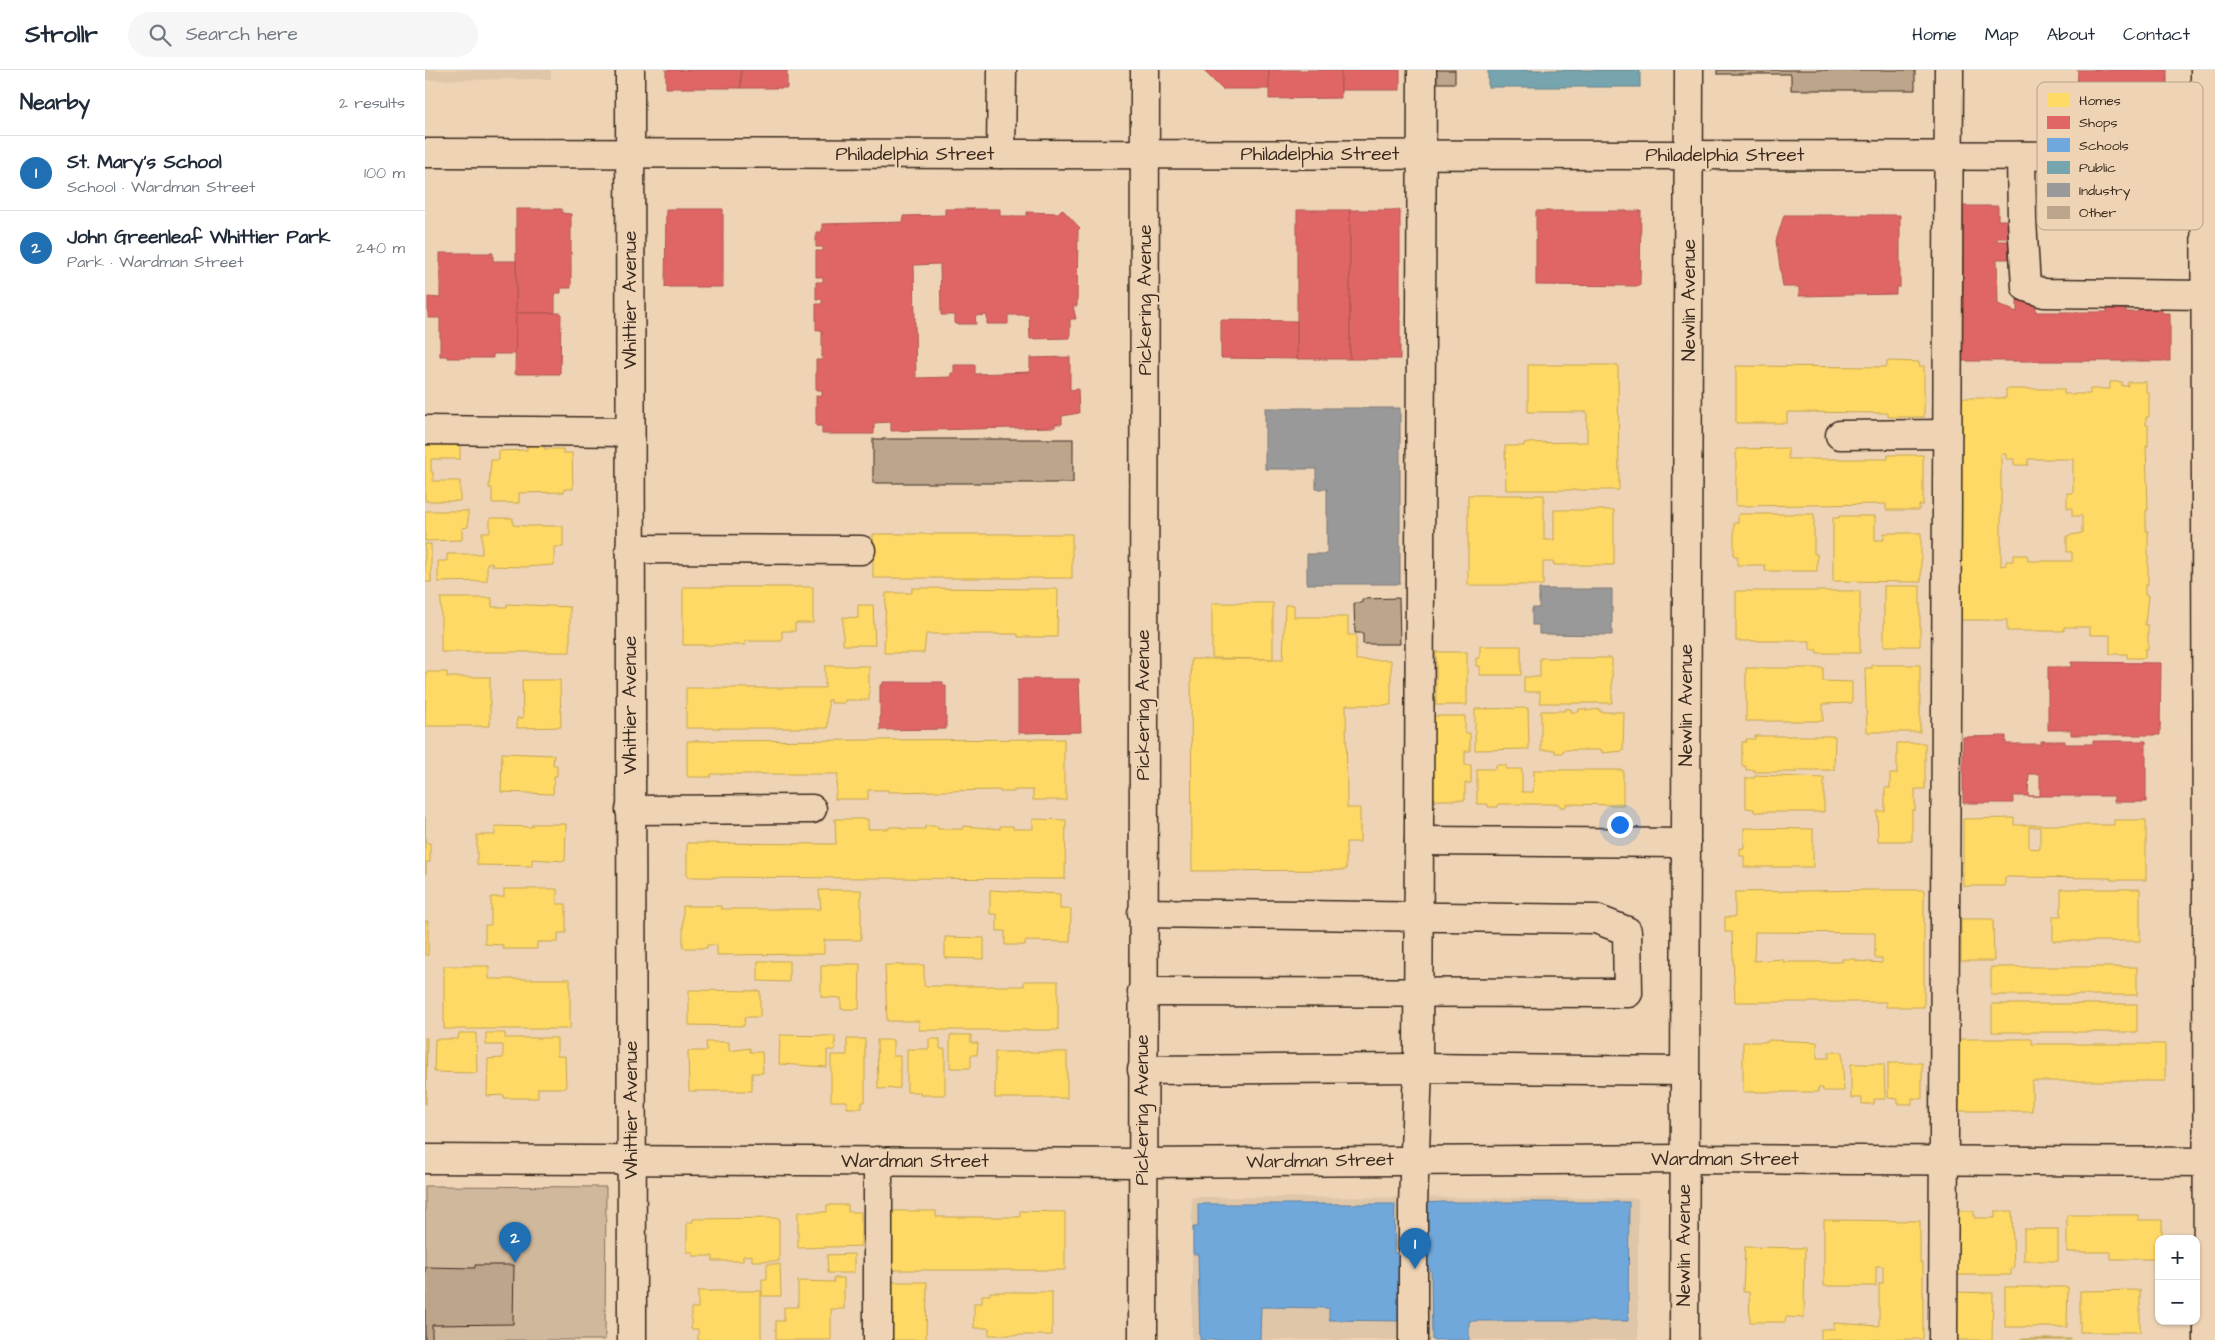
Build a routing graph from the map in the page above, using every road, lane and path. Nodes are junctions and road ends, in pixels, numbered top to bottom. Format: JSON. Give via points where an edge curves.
{"nodes":[{"id":1,"x":630,"y":70,"type":"edge"},
{"id":2,"x":1002,"y":70,"type":"edge"},
{"id":3,"x":1145,"y":70,"type":"edge"},
{"id":4,"x":1422,"y":70,"type":"edge"},
{"id":5,"x":1689,"y":70,"type":"edge"},
{"id":6,"x":1949,"y":70,"type":"edge"},
{"id":7,"x":2205,"y":70,"type":"edge"},
{"id":8,"x":425,"y":153,"type":"edge"},
{"id":9,"x":630,"y":153,"type":"junction"},
{"id":10,"x":1001,"y":154,"type":"junction"},
{"id":11,"x":1145,"y":154,"type":"junction"},
{"id":12,"x":1422,"y":154,"type":"junction"},
{"id":13,"x":1690,"y":155,"type":"junction"},
{"id":14,"x":1949,"y":156,"type":"junction"},
{"id":15,"x":2021,"y":156,"type":"junction"},
{"id":16,"x":2037,"y":156,"type":"edge"},
{"id":17,"x":2210,"y":156,"type":"edge"},
{"id":18,"x":2205,"y":295,"type":"junction"},
{"id":19,"x":2210,"y":399,"type":"edge"},
{"id":20,"x":425,"y":430,"type":"edge"},
{"id":21,"x":631,"y":432,"type":"junction"},
{"id":22,"x":1947,"y":434,"type":"junction"},
{"id":23,"x":1840,"y":435,"type":"dead end"},
{"id":24,"x":631,"y":549,"type":"junction"},
{"id":25,"x":861,"y":550,"type":"dead end"},
{"id":26,"x":812,"y":809,"type":"dead end"},
{"id":27,"x":631,"y":810,"type":"junction"},
{"id":28,"x":1419,"y":840,"type":"junction"},
{"id":29,"x":1686,"y":843,"type":"junction"},
{"id":30,"x":1142,"y":913,"type":"junction"},
{"id":31,"x":1419,"y":918,"type":"junction"},
{"id":32,"x":1142,"y":992,"type":"junction"},
{"id":33,"x":1419,"y":994,"type":"junction"},
{"id":34,"x":1418,"y":1068,"type":"junction"},
{"id":35,"x":1142,"y":1070,"type":"junction"},
{"id":36,"x":1684,"y":1071,"type":"junction"},
{"id":37,"x":425,"y":1159,"type":"edge"},
{"id":38,"x":1684,"y":1159,"type":"junction"},
{"id":39,"x":631,"y":1160,"type":"junction"},
{"id":40,"x":1416,"y":1160,"type":"junction"},
{"id":41,"x":877,"y":1161,"type":"junction"},
{"id":42,"x":1943,"y":1161,"type":"junction"},
{"id":43,"x":2211,"y":1162,"type":"edge"},
{"id":44,"x":1142,"y":1163,"type":"junction"},
{"id":45,"x":632,"y":1340,"type":"edge"},
{"id":46,"x":878,"y":1340,"type":"edge"},
{"id":47,"x":1143,"y":1340,"type":"edge"},
{"id":48,"x":1413,"y":1340,"type":"edge"},
{"id":49,"x":1684,"y":1340,"type":"edge"},
{"id":50,"x":1943,"y":1340,"type":"edge"},
{"id":51,"x":2208,"y":1340,"type":"edge"}],
"edges":[{"from":1,"to":9,"type":"street","name":"Whittier Avenue"},
{"from":2,"to":10,"type":"street"},
{"from":3,"to":11,"type":"street","name":"Pickering Avenue"},
{"from":4,"to":12,"type":"street"},
{"from":5,"to":13,"type":"street","name":"Newlin Avenue"},
{"from":6,"to":14,"type":"street"},
{"from":7,"to":17,"type":"street"},
{"from":8,"to":9,"type":"street","name":"Philadelphia Street"},
{"from":9,"to":10,"type":"street","name":"Philadelphia Street"},
{"from":9,"to":21,"type":"street","name":"Whittier Avenue"},
{"from":10,"to":11,"type":"street","name":"Philadelphia Street"},
{"from":11,"to":12,"type":"street","name":"Philadelphia Street"},
{"from":11,"to":30,"type":"street","name":"Pickering Avenue"},
{"from":12,"to":13,"type":"street","name":"Philadelphia Street"},
{"from":12,"to":28,"type":"street"},
{"from":13,"to":14,"type":"street","name":"Philadelphia Street"},
{"from":13,"to":29,"type":"street","name":"Newlin Avenue"},
{"from":14,"to":15,"type":"street","name":"Philadelphia Street"},
{"from":14,"to":22,"type":"street"},
{"from":15,"to":16,"type":"street","name":"Philadelphia Street"},
{"from":15,"to":18,"type":"street","via":[[2027,287],[2044,293]]},
{"from":17,"to":18,"type":"street"},
{"from":18,"to":19,"type":"street"},
{"from":19,"to":43,"type":"street"},
{"from":20,"to":21,"type":"street"},
{"from":21,"to":24,"type":"street","name":"Whittier Avenue"},
{"from":22,"to":23,"type":"street"},
{"from":22,"to":42,"type":"street"},
{"from":24,"to":25,"type":"street"},
{"from":24,"to":27,"type":"street","name":"Whittier Avenue"},
{"from":26,"to":27,"type":"street"},
{"from":27,"to":39,"type":"street","name":"Whittier Avenue"},
{"from":28,"to":29,"type":"street"},
{"from":28,"to":31,"type":"street"},
{"from":29,"to":36,"type":"street","name":"Newlin Avenue"},
{"from":30,"to":31,"type":"street"},
{"from":30,"to":32,"type":"street","name":"Pickering Avenue"},
{"from":31,"to":33,"type":"street"},
{"from":31,"to":33,"type":"street","via":[[1596,919],[1627,931],[1628,994]]},
{"from":32,"to":33,"type":"street"},
{"from":32,"to":35,"type":"street","name":"Pickering Avenue"},
{"from":33,"to":34,"type":"street"},
{"from":34,"to":35,"type":"street"},
{"from":34,"to":36,"type":"street"},
{"from":34,"to":40,"type":"street"},
{"from":35,"to":44,"type":"street","name":"Pickering Avenue"},
{"from":36,"to":38,"type":"street","name":"Newlin Avenue"},
{"from":37,"to":39,"type":"street","name":"Wardman Street"},
{"from":38,"to":40,"type":"street","name":"Wardman Street"},
{"from":38,"to":42,"type":"street","name":"Wardman Street"},
{"from":38,"to":49,"type":"street","name":"Newlin Avenue"},
{"from":39,"to":41,"type":"street","name":"Wardman Street"},
{"from":39,"to":45,"type":"street","name":"Whittier Avenue"},
{"from":40,"to":44,"type":"street","name":"Wardman Street"},
{"from":40,"to":48,"type":"street"},
{"from":41,"to":44,"type":"street","name":"Wardman Street"},
{"from":41,"to":46,"type":"street"},
{"from":42,"to":43,"type":"street","name":"Wardman Street"},
{"from":42,"to":50,"type":"street"},
{"from":43,"to":51,"type":"street"},
{"from":44,"to":47,"type":"street","name":"Pickering Avenue"}]}
